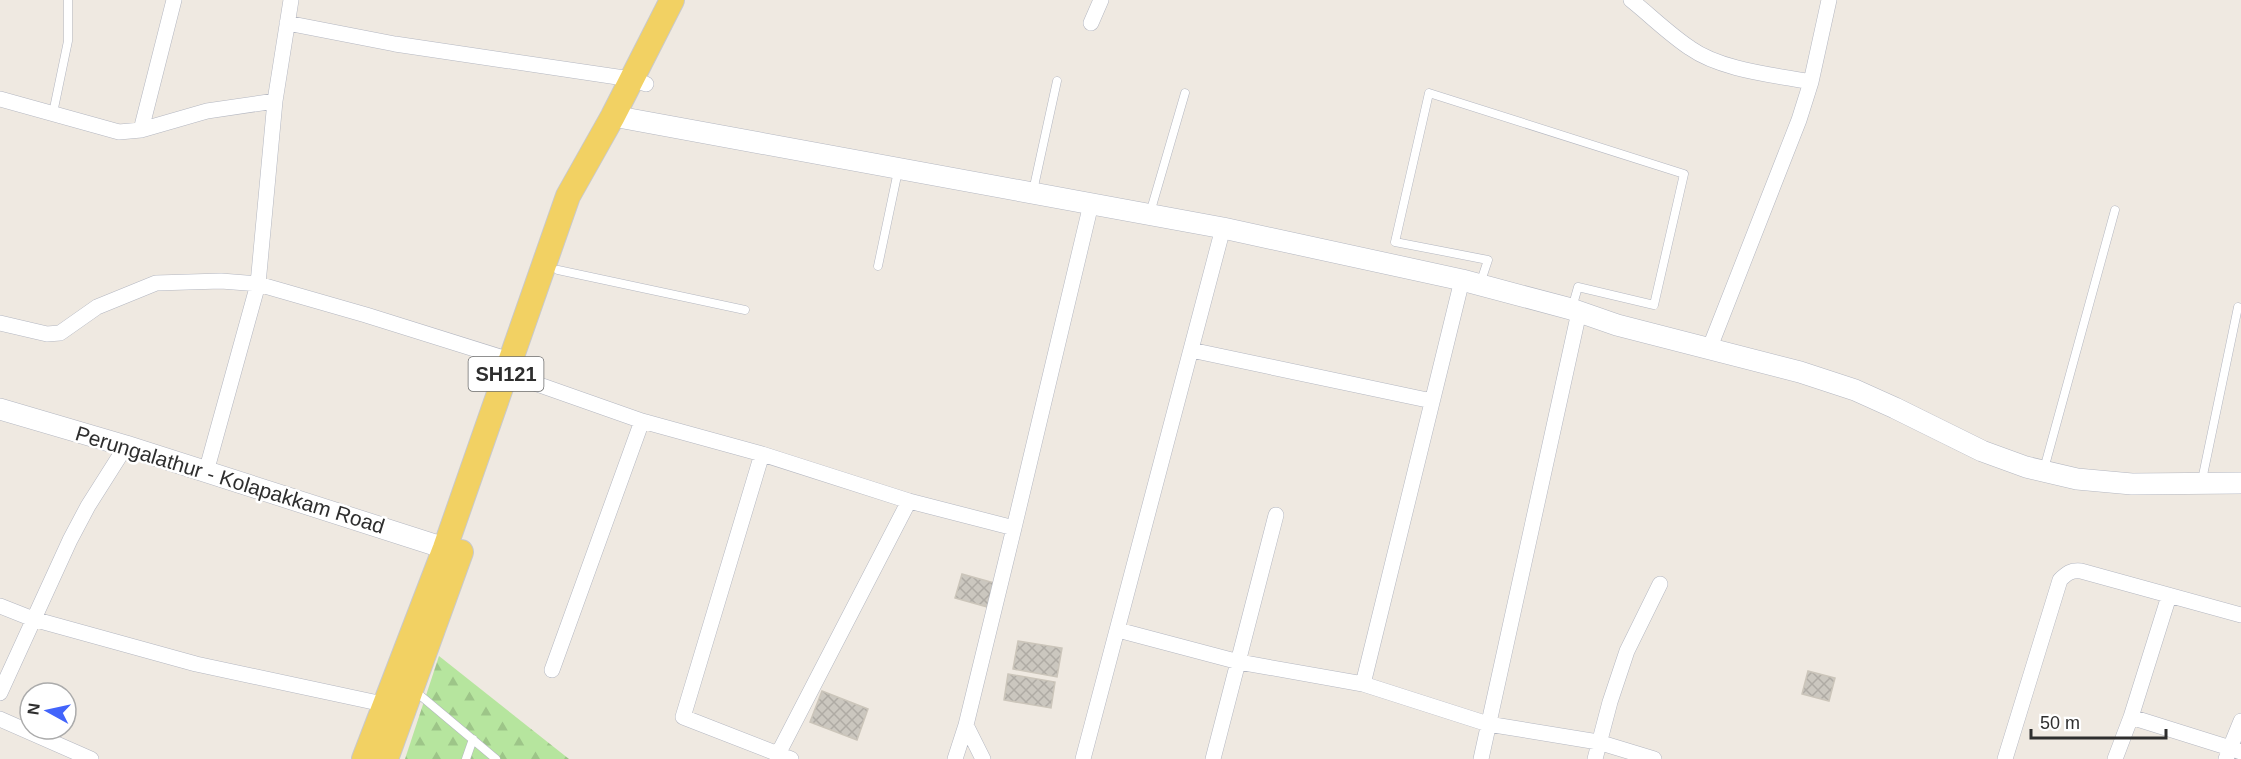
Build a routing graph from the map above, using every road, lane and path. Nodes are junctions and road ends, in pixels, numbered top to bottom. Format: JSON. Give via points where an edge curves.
{"nodes":[{"id":1,"x":69,"y":0,"type":"edge"},
{"id":2,"x":174,"y":0,"type":"edge"},
{"id":3,"x":291,"y":0,"type":"edge"},
{"id":4,"x":672,"y":0,"type":"edge"},
{"id":5,"x":691,"y":0,"type":"edge"},
{"id":6,"x":1101,"y":0,"type":"edge"},
{"id":7,"x":1631,"y":0,"type":"edge"},
{"id":8,"x":1829,"y":0,"type":"edge"},
{"id":9,"x":287,"y":23,"type":"junction"},
{"id":10,"x":1091,"y":23,"type":"dead end"},
{"id":11,"x":639,"y":81,"type":"junction"},
{"id":12,"x":1057,"y":81,"type":"dead end"},
{"id":13,"x":1811,"y":82,"type":"junction"},
{"id":14,"x":1185,"y":93,"type":"dead end"},
{"id":15,"x":0,"y":99,"type":"edge"},
{"id":16,"x":275,"y":101,"type":"junction"},
{"id":17,"x":53,"y":113,"type":"junction"},
{"id":18,"x":620,"y":118,"type":"junction"},
{"id":19,"x":141,"y":130,"type":"junction"},
{"id":20,"x":898,"y":169,"type":"junction"},
{"id":21,"x":1032,"y":193,"type":"junction"},
{"id":22,"x":1091,"y":204,"type":"junction"},
{"id":23,"x":2115,"y":210,"type":"dead end"},
{"id":24,"x":1149,"y":214,"type":"junction"},
{"id":25,"x":1223,"y":228,"type":"junction"},
{"id":26,"x":878,"y":266,"type":"dead end"},
{"id":27,"x":558,"y":270,"type":"junction"},
{"id":28,"x":1471,"y":283,"type":"junction"},
{"id":29,"x":258,"y":284,"type":"junction"},
{"id":30,"x":2238,"y":308,"type":"dead end"},
{"id":31,"x":745,"y":310,"type":"dead end"},
{"id":32,"x":1575,"y":311,"type":"junction"},
{"id":33,"x":0,"y":323,"type":"edge"},
{"id":34,"x":1710,"y":347,"type":"junction"},
{"id":35,"x":1191,"y":350,"type":"junction"},
{"id":36,"x":514,"y":368,"type":"junction"},
{"id":37,"x":1432,"y":401,"type":"junction"},
{"id":38,"x":0,"y":409,"type":"edge"},
{"id":39,"x":642,"y":421,"type":"junction"},
{"id":40,"x":126,"y":446,"type":"junction"},
{"id":41,"x":762,"y":454,"type":"junction"},
{"id":42,"x":2043,"y":471,"type":"junction"},
{"id":43,"x":206,"y":472,"type":"junction"},
{"id":44,"x":2241,"y":483,"type":"edge"},
{"id":45,"x":2201,"y":485,"type":"junction"},
{"id":46,"x":909,"y":501,"type":"junction"},
{"id":47,"x":1276,"y":515,"type":"dead end"},
{"id":48,"x":1014,"y":528,"type":"junction"},
{"id":49,"x":453,"y":550,"type":"junction"},
{"id":50,"x":1660,"y":584,"type":"dead end"},
{"id":51,"x":2169,"y":596,"type":"junction"},
{"id":52,"x":0,"y":606,"type":"edge"},
{"id":53,"x":2241,"y":615,"type":"edge"},
{"id":54,"x":33,"y":619,"type":"junction"},
{"id":55,"x":1118,"y":630,"type":"junction"},
{"id":56,"x":1239,"y":662,"type":"junction"},
{"id":57,"x":552,"y":670,"type":"dead end"},
{"id":58,"x":1364,"y":684,"type":"junction"},
{"id":59,"x":411,"y":688,"type":"junction"},
{"id":60,"x":0,"y":693,"type":"edge"},
{"id":61,"x":383,"y":704,"type":"junction"},
{"id":62,"x":2131,"y":717,"type":"junction"},
{"id":63,"x":0,"y":719,"type":"edge"},
{"id":64,"x":2241,"y":721,"type":"edge"},
{"id":65,"x":1488,"y":724,"type":"junction"},
{"id":66,"x":966,"y":725,"type":"junction"},
{"id":67,"x":473,"y":739,"type":"junction"},
{"id":68,"x":1599,"y":742,"type":"junction"},
{"id":69,"x":2232,"y":753,"type":"edge"},
{"id":70,"x":785,"y":756,"type":"edge"},
{"id":71,"x":91,"y":759,"type":"edge"},
{"id":72,"x":364,"y":759,"type":"edge"},
{"id":73,"x":387,"y":759,"type":"edge"},
{"id":74,"x":466,"y":759,"type":"edge"},
{"id":75,"x":496,"y":759,"type":"edge"},
{"id":76,"x":955,"y":759,"type":"edge"},
{"id":77,"x":983,"y":759,"type":"edge"},
{"id":78,"x":1083,"y":759,"type":"edge"},
{"id":79,"x":1213,"y":759,"type":"edge"},
{"id":80,"x":1481,"y":759,"type":"edge"},
{"id":81,"x":1595,"y":759,"type":"edge"},
{"id":82,"x":1654,"y":759,"type":"edge"},
{"id":83,"x":2005,"y":759,"type":"edge"},
{"id":84,"x":2115,"y":759,"type":"edge"}],
"edges":[{"from":1,"to":17,"type":"lane","via":[[68,41]]},
{"from":2,"to":19,"type":"street"},
{"from":3,"to":9,"type":"street"},
{"from":4,"to":11,"type":"main road","number":"SH121"},
{"from":5,"to":11,"type":"main road","number":"SH121"},
{"from":6,"to":10,"type":"street"},
{"from":7,"to":13,"type":"street","via":[[1691,49],[1715,61]]},
{"from":8,"to":13,"type":"street"},
{"from":9,"to":11,"type":"street","via":[[395,44]]},
{"from":9,"to":16,"type":"street"},
{"from":11,"to":18,"type":"main road","number":"SH121"},
{"from":12,"to":21,"type":"lane"},
{"from":13,"to":34,"type":"street"},
{"from":14,"to":24,"type":"lane"},
{"from":15,"to":17,"type":"street"},
{"from":16,"to":19,"type":"street","via":[[207,111]]},
{"from":16,"to":29,"type":"street"},
{"from":17,"to":19,"type":"street","via":[[119,132]]},
{"from":18,"to":20,"type":"street"},
{"from":18,"to":27,"type":"main road","number":"SH121"},
{"from":18,"to":36,"type":"main road","number":"SH121","via":[[568,196]]},
{"from":20,"to":21,"type":"street"},
{"from":20,"to":26,"type":"lane"},
{"from":21,"to":22,"type":"street"},
{"from":22,"to":24,"type":"street"},
{"from":22,"to":48,"type":"street"},
{"from":23,"to":42,"type":"lane"},
{"from":24,"to":25,"type":"street"},
{"from":25,"to":28,"type":"street"},
{"from":25,"to":35,"type":"street"},
{"from":27,"to":31,"type":"lane"},
{"from":27,"to":36,"type":"main road","number":"SH121"},
{"from":28,"to":32,"type":"street"},
{"from":28,"to":32,"type":"lane","via":[[1488,260],[1395,242],[1429,93],[1684,174],[1654,305],[1578,287]]},
{"from":28,"to":37,"type":"street"},
{"from":29,"to":33,"type":"street","via":[[156,283],[97,306],[60,333],[47,334]]},
{"from":29,"to":36,"type":"street","via":[[366,315]]},
{"from":29,"to":43,"type":"street"},
{"from":30,"to":45,"type":"lane"},
{"from":32,"to":34,"type":"street"},
{"from":32,"to":65,"type":"street"},
{"from":34,"to":42,"type":"street","via":[[1855,390],[1982,452]]},
{"from":35,"to":37,"type":"street"},
{"from":35,"to":55,"type":"street"},
{"from":36,"to":39,"type":"street"},
{"from":36,"to":49,"type":"main road","number":"SH121"},
{"from":37,"to":58,"type":"street"},
{"from":38,"to":40,"type":"street","name":"Perungalathur - Kolapakkam Road"},
{"from":39,"to":41,"type":"street"},
{"from":39,"to":57,"type":"street"},
{"from":40,"to":43,"type":"street","name":"Perungalathur - Kolapakkam Road"},
{"from":40,"to":54,"type":"street","via":[[88,506]]},
{"from":41,"to":46,"type":"street"},
{"from":41,"to":70,"type":"street","via":[[683,717]]},
{"from":42,"to":45,"type":"street","via":[[2121,483]]},
{"from":43,"to":49,"type":"street","name":"Perungalathur - Kolapakkam Road"},
{"from":44,"to":45,"type":"street"},
{"from":46,"to":48,"type":"street"},
{"from":46,"to":70,"type":"street"},
{"from":47,"to":56,"type":"street"},
{"from":48,"to":66,"type":"street"},
{"from":49,"to":59,"type":"main road","number":"SH121"},
{"from":49,"to":61,"type":"main road","number":"SH121"},
{"from":50,"to":68,"type":"street","via":[[1627,651]]},
{"from":51,"to":53,"type":"street"},
{"from":51,"to":62,"type":"street"},
{"from":51,"to":83,"type":"street","via":[[2081,571],[2066,574],[2060,580]]},
{"from":52,"to":54,"type":"street"},
{"from":54,"to":60,"type":"street"},
{"from":54,"to":61,"type":"street","via":[[196,664]]},
{"from":55,"to":56,"type":"street"},
{"from":55,"to":78,"type":"street"},
{"from":56,"to":58,"type":"street"},
{"from":56,"to":79,"type":"street"},
{"from":58,"to":65,"type":"street"},
{"from":59,"to":67,"type":"lane"},
{"from":59,"to":73,"type":"main road","number":"SH121"},
{"from":61,"to":72,"type":"main road","number":"SH121"},
{"from":62,"to":69,"type":"street"},
{"from":62,"to":84,"type":"street"},
{"from":63,"to":71,"type":"street"},
{"from":64,"to":69,"type":"street"},
{"from":65,"to":68,"type":"street"},
{"from":65,"to":80,"type":"street"},
{"from":66,"to":76,"type":"street"},
{"from":66,"to":77,"type":"street"},
{"from":67,"to":74,"type":"lane"},
{"from":67,"to":75,"type":"lane"},
{"from":68,"to":81,"type":"street"},
{"from":68,"to":82,"type":"street"}]}
